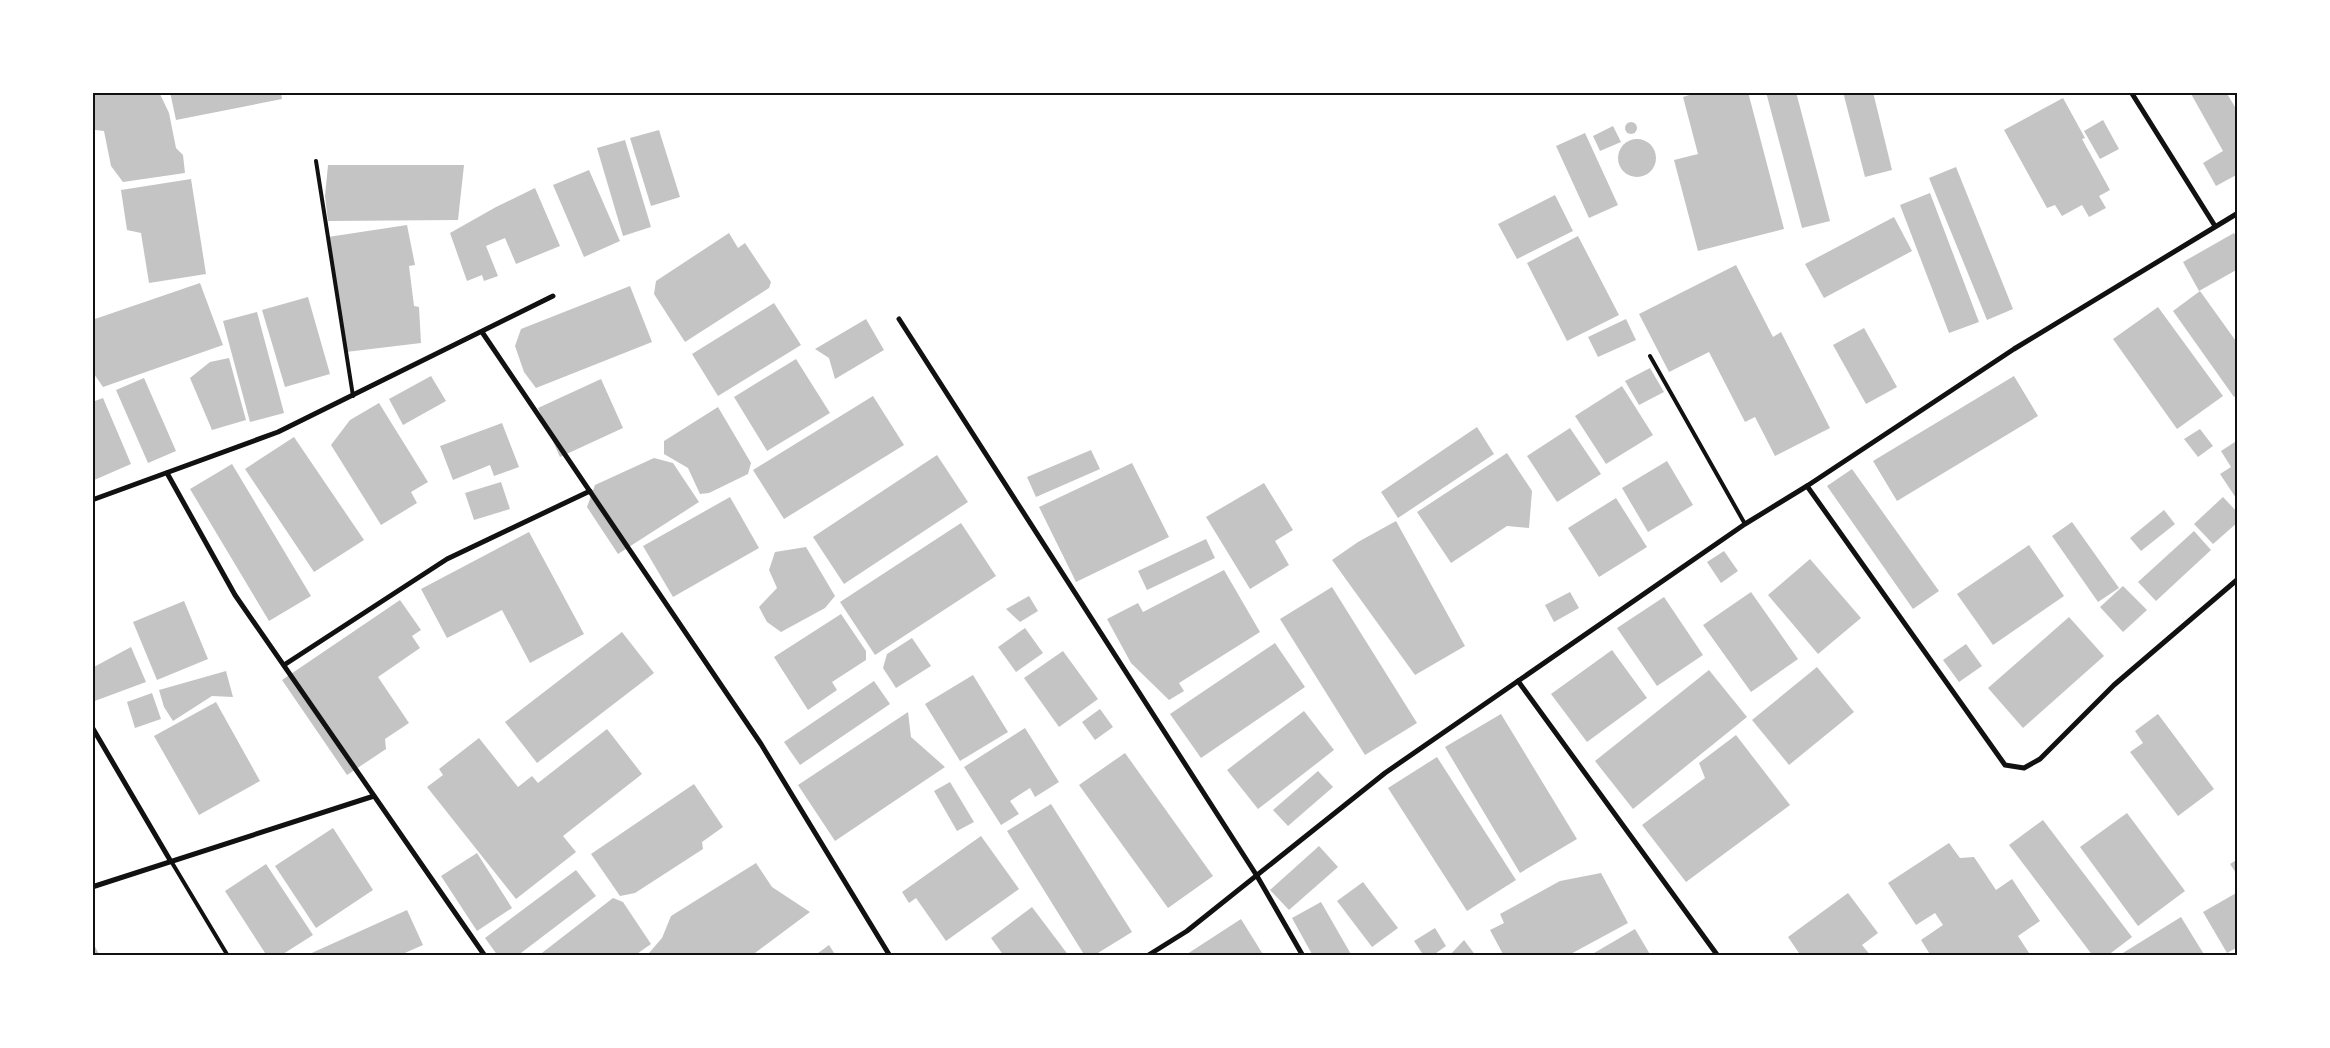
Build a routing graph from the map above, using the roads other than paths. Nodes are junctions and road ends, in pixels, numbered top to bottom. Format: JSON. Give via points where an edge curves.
{"nodes":[{"id":1,"x":2131,"y":92,"type":"edge"},
{"id":2,"x":316,"y":162,"type":"dead end"},
{"id":3,"x":2238,"y":213,"type":"edge"},
{"id":4,"x":2215,"y":226,"type":"junction"},
{"id":5,"x":553,"y":296,"type":"dead end"},
{"id":6,"x":898,"y":319,"type":"dead end"},
{"id":7,"x":482,"y":332,"type":"junction"},
{"id":8,"x":1650,"y":356,"type":"dead end"},
{"id":9,"x":353,"y":396,"type":"junction"},
{"id":10,"x":167,"y":472,"type":"junction"},
{"id":11,"x":1807,"y":486,"type":"junction"},
{"id":12,"x":590,"y":492,"type":"junction"},
{"id":13,"x":92,"y":500,"type":"edge"},
{"id":14,"x":1745,"y":524,"type":"junction"},
{"id":15,"x":2238,"y":579,"type":"edge"},
{"id":16,"x":284,"y":665,"type":"junction"},
{"id":17,"x":1518,"y":681,"type":"junction"},
{"id":18,"x":92,"y":727,"type":"edge"},
{"id":19,"x":374,"y":796,"type":"junction"},
{"id":20,"x":170,"y":860,"type":"junction"},
{"id":21,"x":1257,"y":876,"type":"junction"},
{"id":22,"x":92,"y":887,"type":"edge"},
{"id":23,"x":228,"y":956,"type":"edge"},
{"id":24,"x":485,"y":956,"type":"edge"},
{"id":25,"x":890,"y":956,"type":"edge"},
{"id":26,"x":1147,"y":956,"type":"edge"},
{"id":27,"x":1303,"y":956,"type":"edge"},
{"id":28,"x":1718,"y":956,"type":"edge"}],
"edges":[{"from":1,"to":4,"type":"street"},
{"from":2,"to":9,"type":"lane"},
{"from":3,"to":4,"type":"street"},
{"from":4,"to":11,"type":"street","via":[[2014,349]]},
{"from":5,"to":7,"type":"street"},
{"from":6,"to":21,"type":"street"},
{"from":7,"to":9,"type":"street"},
{"from":7,"to":12,"type":"street"},
{"from":8,"to":14,"type":"lane"},
{"from":9,"to":10,"type":"street","via":[[278,432]]},
{"from":10,"to":13,"type":"street"},
{"from":10,"to":16,"type":"street","via":[[235,595]]},
{"from":11,"to":14,"type":"street"},
{"from":11,"to":15,"type":"street","via":[[2005,765],[2024,768],[2040,759],[2114,685]]},
{"from":12,"to":16,"type":"street","via":[[447,559]]},
{"from":12,"to":25,"type":"street","via":[[761,744]]},
{"from":14,"to":17,"type":"street"},
{"from":16,"to":19,"type":"street"},
{"from":17,"to":21,"type":"street","via":[[1385,773]]},
{"from":17,"to":28,"type":"street"},
{"from":18,"to":20,"type":"street"},
{"from":19,"to":20,"type":"street"},
{"from":19,"to":24,"type":"street"},
{"from":20,"to":22,"type":"street"},
{"from":20,"to":23,"type":"lane"},
{"from":21,"to":26,"type":"street","via":[[1187,931]]},
{"from":21,"to":27,"type":"street"}]}
